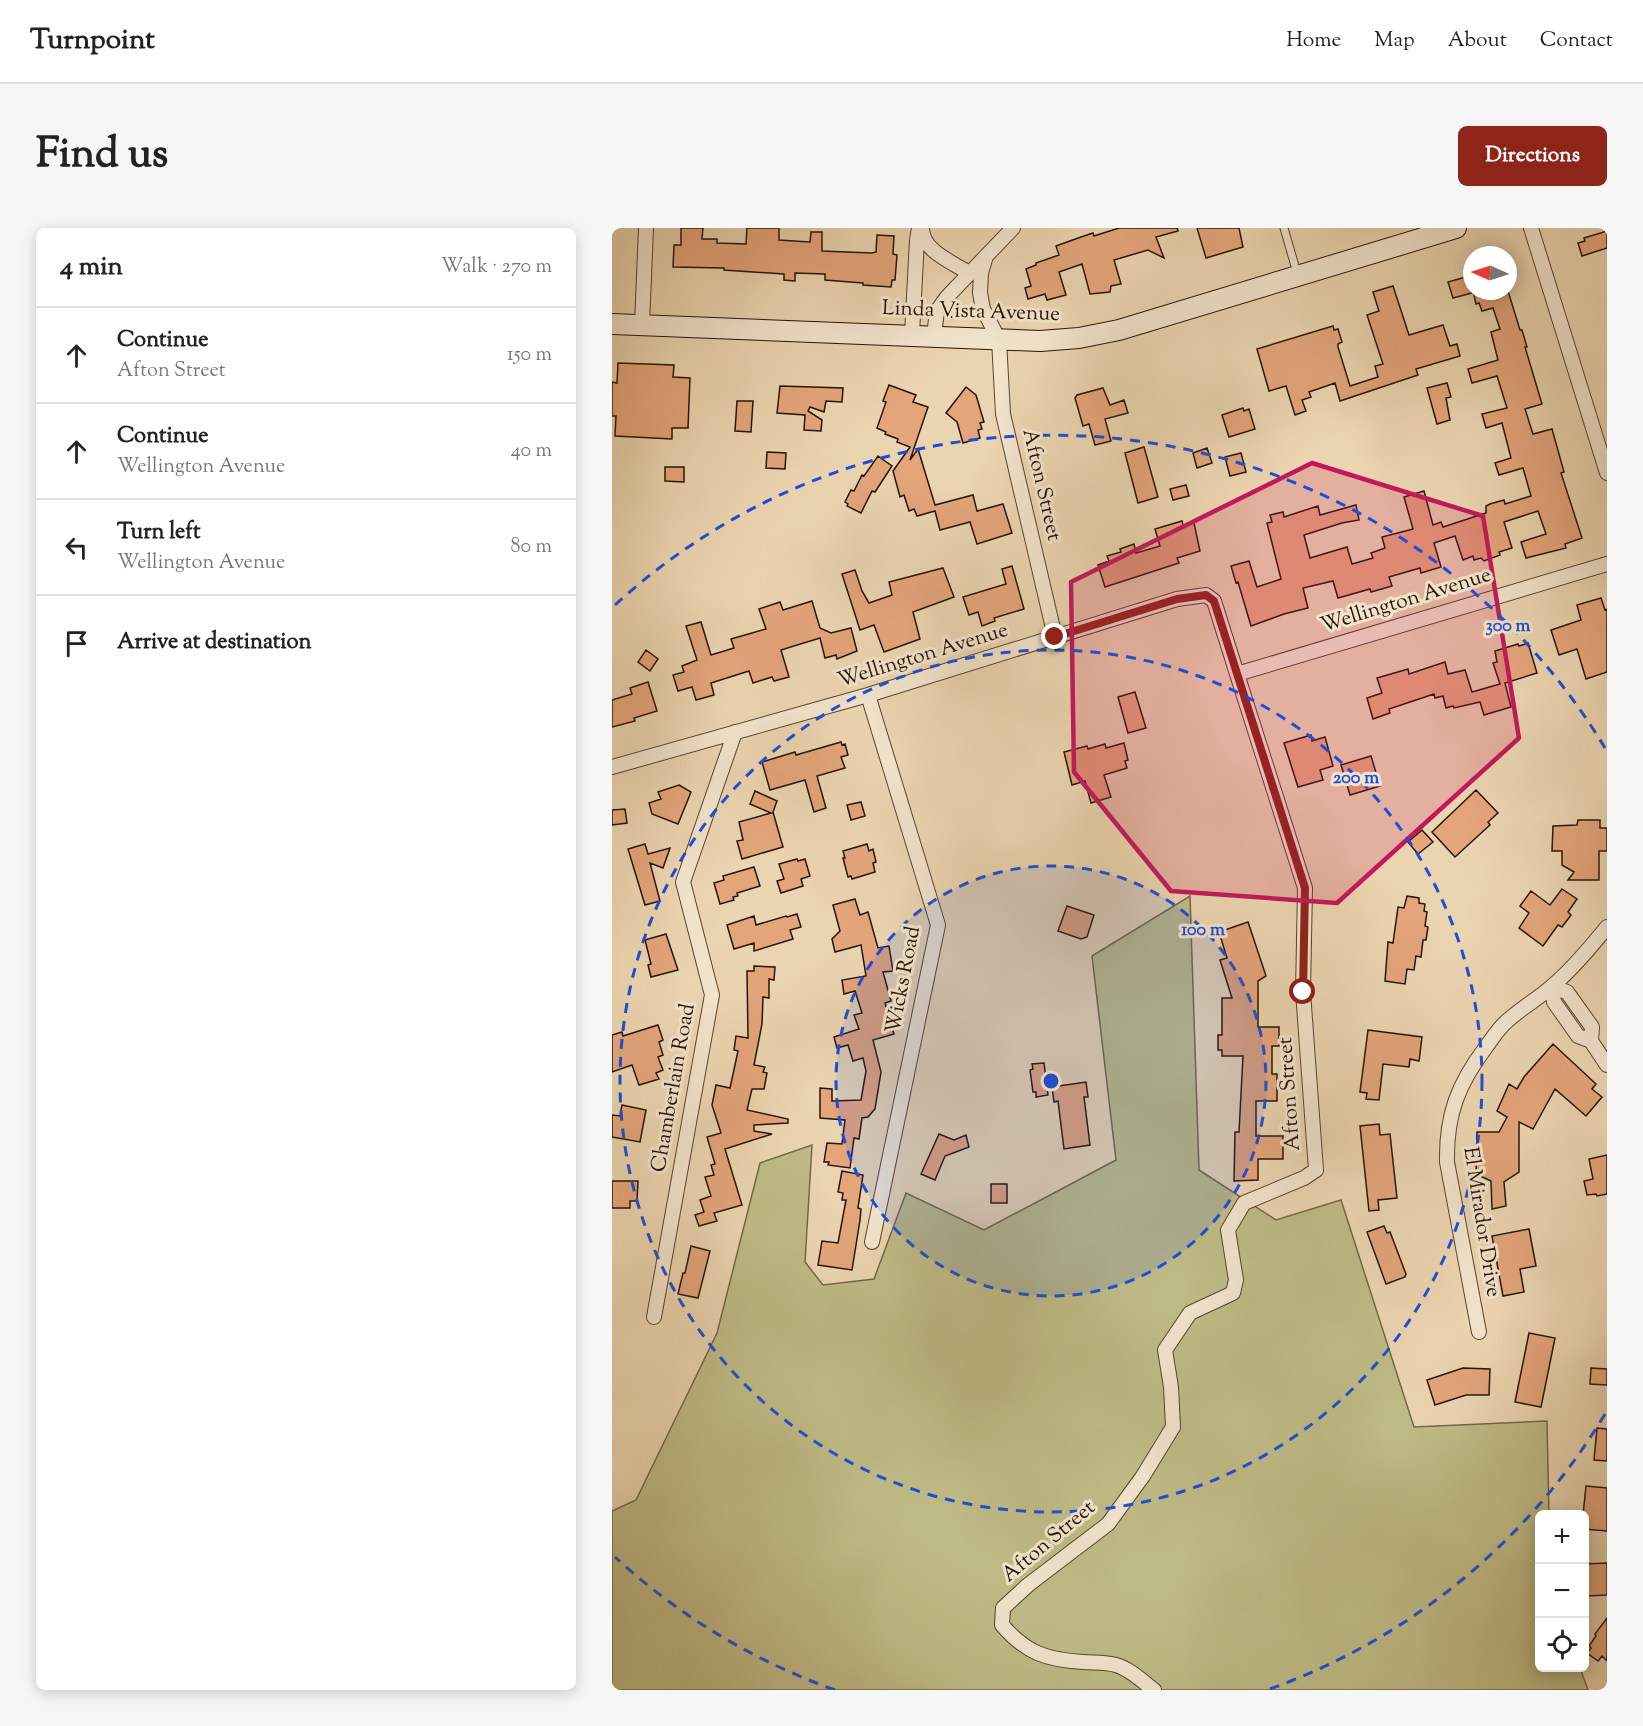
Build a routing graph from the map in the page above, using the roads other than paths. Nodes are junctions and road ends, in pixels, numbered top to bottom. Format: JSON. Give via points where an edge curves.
{"nodes":[{"id":1,"x":646,"y":228,"type":"edge"},
{"id":2,"x":921,"y":228,"type":"edge"},
{"id":3,"x":1013,"y":228,"type":"edge"},
{"id":4,"x":1284,"y":228,"type":"edge"},
{"id":5,"x":1456,"y":228,"type":"edge"},
{"id":6,"x":1531,"y":228,"type":"edge"},
{"id":7,"x":986,"y":256,"type":"junction"},
{"id":8,"x":969,"y":273,"type":"junction"},
{"id":9,"x":1298,"y":275,"type":"junction"},
{"id":10,"x":612,"y":324,"type":"edge"},
{"id":11,"x":642,"y":325,"type":"junction"},
{"id":12,"x":912,"y":334,"type":"junction"},
{"id":13,"x":934,"y":336,"type":"junction"},
{"id":14,"x":999,"y":340,"type":"junction"},
{"id":15,"x":1607,"y":473,"type":"edge"},
{"id":16,"x":1607,"y":564,"type":"edge"},
{"id":17,"x":1055,"y":637,"type":"junction"},
{"id":18,"x":1237,"y":674,"type":"junction"},
{"id":19,"x":868,"y":695,"type":"junction"},
{"id":20,"x":735,"y":732,"type":"junction"},
{"id":21,"x":612,"y":767,"type":"edge"},
{"id":22,"x":1607,"y":927,"type":"edge"},
{"id":23,"x":1552,"y":987,"type":"junction"},
{"id":24,"x":1607,"y":1065,"type":"edge"},
{"id":25,"x":872,"y":1242,"type":"dead end"},
{"id":26,"x":654,"y":1317,"type":"dead end"},
{"id":27,"x":1479,"y":1332,"type":"dead end"},
{"id":28,"x":1154,"y":1690,"type":"edge"}],
"edges":[{"from":1,"to":11,"type":"street"},
{"from":2,"to":8,"type":"street","via":[[927,245]]},
{"from":2,"to":12,"type":"street"},
{"from":3,"to":7,"type":"street"},
{"from":4,"to":9,"type":"lane"},
{"from":5,"to":9,"type":"main road","name":"Linda Vista Avenue"},
{"from":6,"to":15,"type":"street"},
{"from":7,"to":8,"type":"street"},
{"from":7,"to":14,"type":"street","via":[[980,293],[983,309]]},
{"from":8,"to":13,"type":"street","via":[[937,311]]},
{"from":9,"to":14,"type":"main road","name":"Linda Vista Avenue","via":[[1119,330],[1079,338]]},
{"from":10,"to":11,"type":"main road","name":"Linda Vista Avenue"},
{"from":11,"to":12,"type":"main road","name":"Linda Vista Avenue"},
{"from":12,"to":13,"type":"main road","name":"Linda Vista Avenue"},
{"from":13,"to":14,"type":"main road","name":"Linda Vista Avenue"},
{"from":14,"to":17,"type":"street","name":"Afton Street","via":[[1003,414]]},
{"from":16,"to":18,"type":"street","name":"Wellington Avenue"},
{"from":17,"to":18,"type":"street","name":"Wellington Avenue","via":[[1177,599],[1206,595],[1214,601]]},
{"from":17,"to":19,"type":"street","name":"Wellington Avenue"},
{"from":18,"to":28,"type":"street","name":"Afton Street","via":[[1305,888],[1303,992],[1316,1170],[1244,1203],[1228,1230],[1236,1280],[1233,1293],[1190,1313],[1165,1350],[1173,1426],[1108,1524],[1003,1608],[1002,1625],[1015,1640],[1045,1658],[1112,1663],[1124,1667]]},
{"from":19,"to":20,"type":"street","name":"Wellington Avenue"},
{"from":19,"to":25,"type":"street","name":"Wicks Road","via":[[938,925]]},
{"from":20,"to":21,"type":"street","name":"Wellington Avenue"},
{"from":20,"to":26,"type":"street","name":"Chamberlain Road","via":[[683,882],[712,995]]},
{"from":22,"to":23,"type":"street","name":"El Mirador Drive"},
{"from":23,"to":24,"type":"street","via":[[1567,992],[1592,1027],[1591,1041]]},
{"from":23,"to":27,"type":"street","name":"El Mirador Drive","via":[[1505,1022],[1459,1087],[1450,1115],[1447,1162]]}]}
